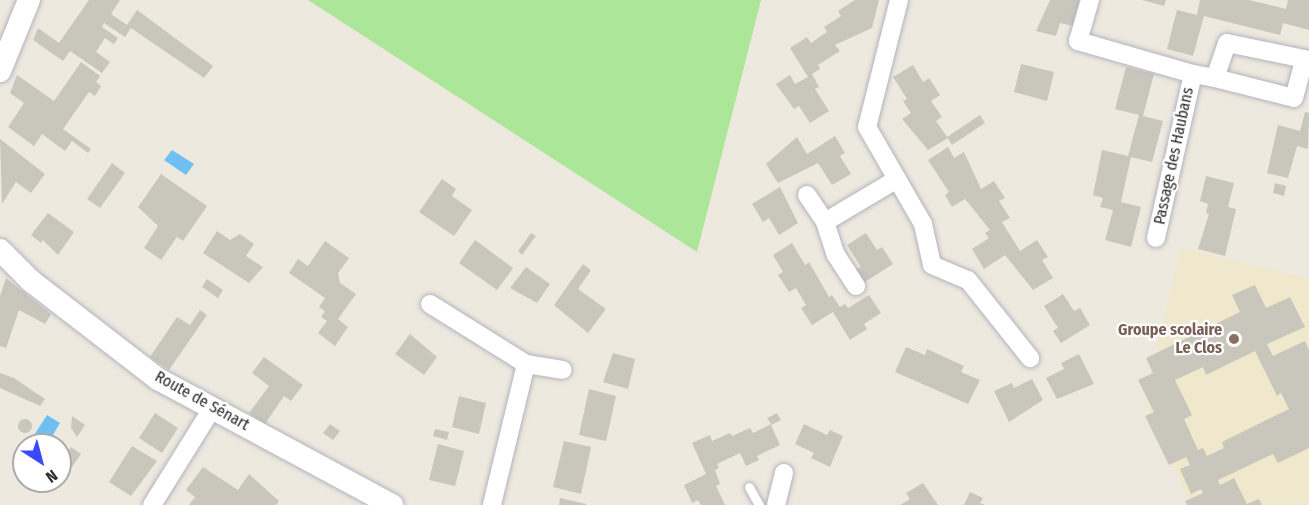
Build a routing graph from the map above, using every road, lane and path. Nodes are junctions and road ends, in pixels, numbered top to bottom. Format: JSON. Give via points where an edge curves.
{"nodes":[{"id":1,"x":29,"y":0,"type":"edge"},
{"id":2,"x":899,"y":0,"type":"edge"},
{"id":3,"x":1090,"y":0,"type":"edge"},
{"id":4,"x":1307,"y":60,"type":"edge"},
{"id":5,"x":0,"y":71,"type":"edge"},
{"id":6,"x":1193,"y":74,"type":"junction"},
{"id":7,"x":1215,"y":78,"type":"junction"},
{"id":8,"x":897,"y":179,"type":"junction"},
{"id":9,"x":807,"y":195,"type":"dead end"},
{"id":10,"x":825,"y":222,"type":"junction"},
{"id":11,"x":1156,"y":238,"type":"dead end"},
{"id":12,"x":0,"y":250,"type":"edge"},
{"id":13,"x":856,"y":286,"type":"dead end"},
{"id":14,"x":430,"y":304,"type":"dead end"},
{"id":15,"x":1030,"y":358,"type":"dead end"},
{"id":16,"x":526,"y":364,"type":"junction"},
{"id":17,"x":563,"y":370,"type":"dead end"},
{"id":18,"x":213,"y":407,"type":"junction"},
{"id":19,"x":784,"y":473,"type":"dead end"},
{"id":20,"x":749,"y":487,"type":"dead end"},
{"id":21,"x":152,"y":505,"type":"edge"},
{"id":22,"x":392,"y":505,"type":"edge"},
{"id":23,"x":492,"y":505,"type":"edge"},
{"id":24,"x":759,"y":505,"type":"edge"},
{"id":25,"x":776,"y":505,"type":"edge"}],
"edges":[{"from":1,"to":5,"type":"street"},
{"from":2,"to":8,"type":"street","via":[[867,127]]},
{"from":3,"to":6,"type":"street","via":[[1078,40]]},
{"from":4,"to":7,"type":"street","via":[[1227,44]]},
{"from":4,"to":7,"type":"street","via":[[1294,98]]},
{"from":6,"to":7,"type":"street"},
{"from":6,"to":11,"type":"street","name":"Passage des Haubans"},
{"from":8,"to":10,"type":"street"},
{"from":8,"to":15,"type":"street","via":[[923,224],[932,265],[968,280]]},
{"from":9,"to":10,"type":"street"},
{"from":10,"to":13,"type":"street","via":[[836,255]]},
{"from":12,"to":18,"type":"street","name":"Route de Sénart","via":[[31,281],[158,379]]},
{"from":14,"to":16,"type":"street"},
{"from":16,"to":17,"type":"street"},
{"from":16,"to":23,"type":"street"},
{"from":18,"to":21,"type":"street"},
{"from":18,"to":22,"type":"street","name":"Route de Sénart"},
{"from":19,"to":25,"type":"street"},
{"from":20,"to":24,"type":"lane"}]}
